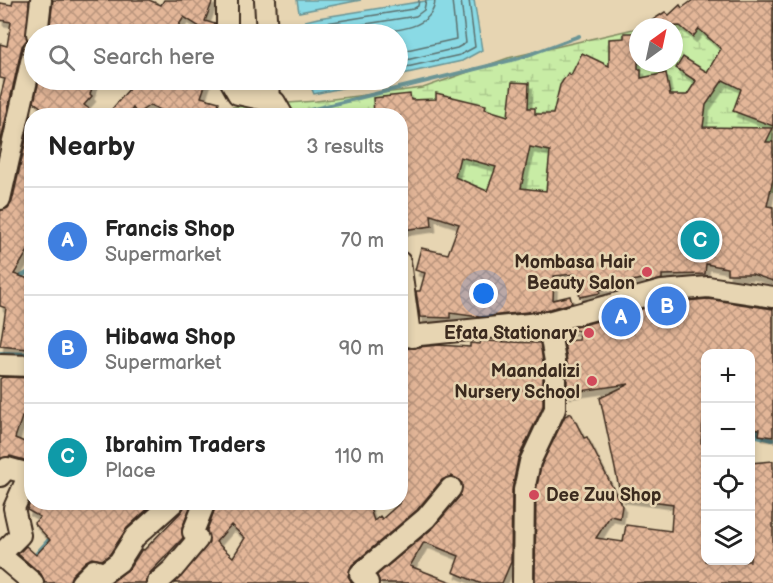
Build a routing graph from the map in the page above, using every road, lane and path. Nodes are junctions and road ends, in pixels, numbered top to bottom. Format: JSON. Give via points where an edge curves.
{"nodes":[{"id":1,"x":41,"y":0,"type":"edge"},
{"id":2,"x":227,"y":0,"type":"edge"},
{"id":3,"x":265,"y":0,"type":"edge"},
{"id":4,"x":38,"y":24,"type":"edge"},
{"id":5,"x":227,"y":24,"type":"edge"},
{"id":6,"x":266,"y":24,"type":"edge"},
{"id":7,"x":25,"y":90,"type":"edge"},
{"id":8,"x":236,"y":90,"type":"edge"},
{"id":9,"x":272,"y":90,"type":"edge"},
{"id":10,"x":277,"y":108,"type":"edge"},
{"id":11,"x":0,"y":198,"type":"edge"},
{"id":12,"x":773,"y":297,"type":"edge"},
{"id":13,"x":548,"y":322,"type":"junction"},
{"id":14,"x":408,"y":337,"type":"edge"},
{"id":15,"x":0,"y":365,"type":"edge"},
{"id":16,"x":24,"y":366,"type":"edge"},
{"id":17,"x":24,"y":473,"type":"edge"},
{"id":18,"x":0,"y":476,"type":"edge"},
{"id":19,"x":24,"y":485,"type":"edge"},
{"id":20,"x":451,"y":488,"type":"dead end"},
{"id":21,"x":165,"y":510,"type":"edge"},
{"id":22,"x":200,"y":510,"type":"edge"},
{"id":23,"x":0,"y":555,"type":"edge"},
{"id":24,"x":33,"y":583,"type":"edge"},
{"id":25,"x":81,"y":583,"type":"edge"},
{"id":26,"x":157,"y":583,"type":"edge"},
{"id":27,"x":368,"y":583,"type":"edge"},
{"id":28,"x":523,"y":583,"type":"edge"}],
"edges":[{"from":1,"to":4,"type":"street"},
{"from":2,"to":5,"type":"street"},
{"from":3,"to":6,"type":"street"},
{"from":7,"to":11,"type":"street"},
{"from":8,"to":10,"type":"street"},
{"from":9,"to":10,"type":"street"},
{"from":12,"to":13,"type":"street","via":[[708,287],[662,291]]},
{"from":13,"to":14,"type":"street"},
{"from":13,"to":28,"type":"street","via":[[555,361],[555,409],[530,462],[524,490]]},
{"from":15,"to":16,"type":"street"},
{"from":17,"to":18,"type":"street","via":[[7,468]]},
{"from":19,"to":23,"type":"street","via":[[14,508],[20,535]]},
{"from":20,"to":27,"type":"street","via":[[404,539],[360,574]]},
{"from":21,"to":25,"type":"street","via":[[135,537],[111,569],[104,573],[94,570]]},
{"from":22,"to":26,"type":"street","via":[[192,532],[198,539]]},
{"from":23,"to":24,"type":"street"}]}
